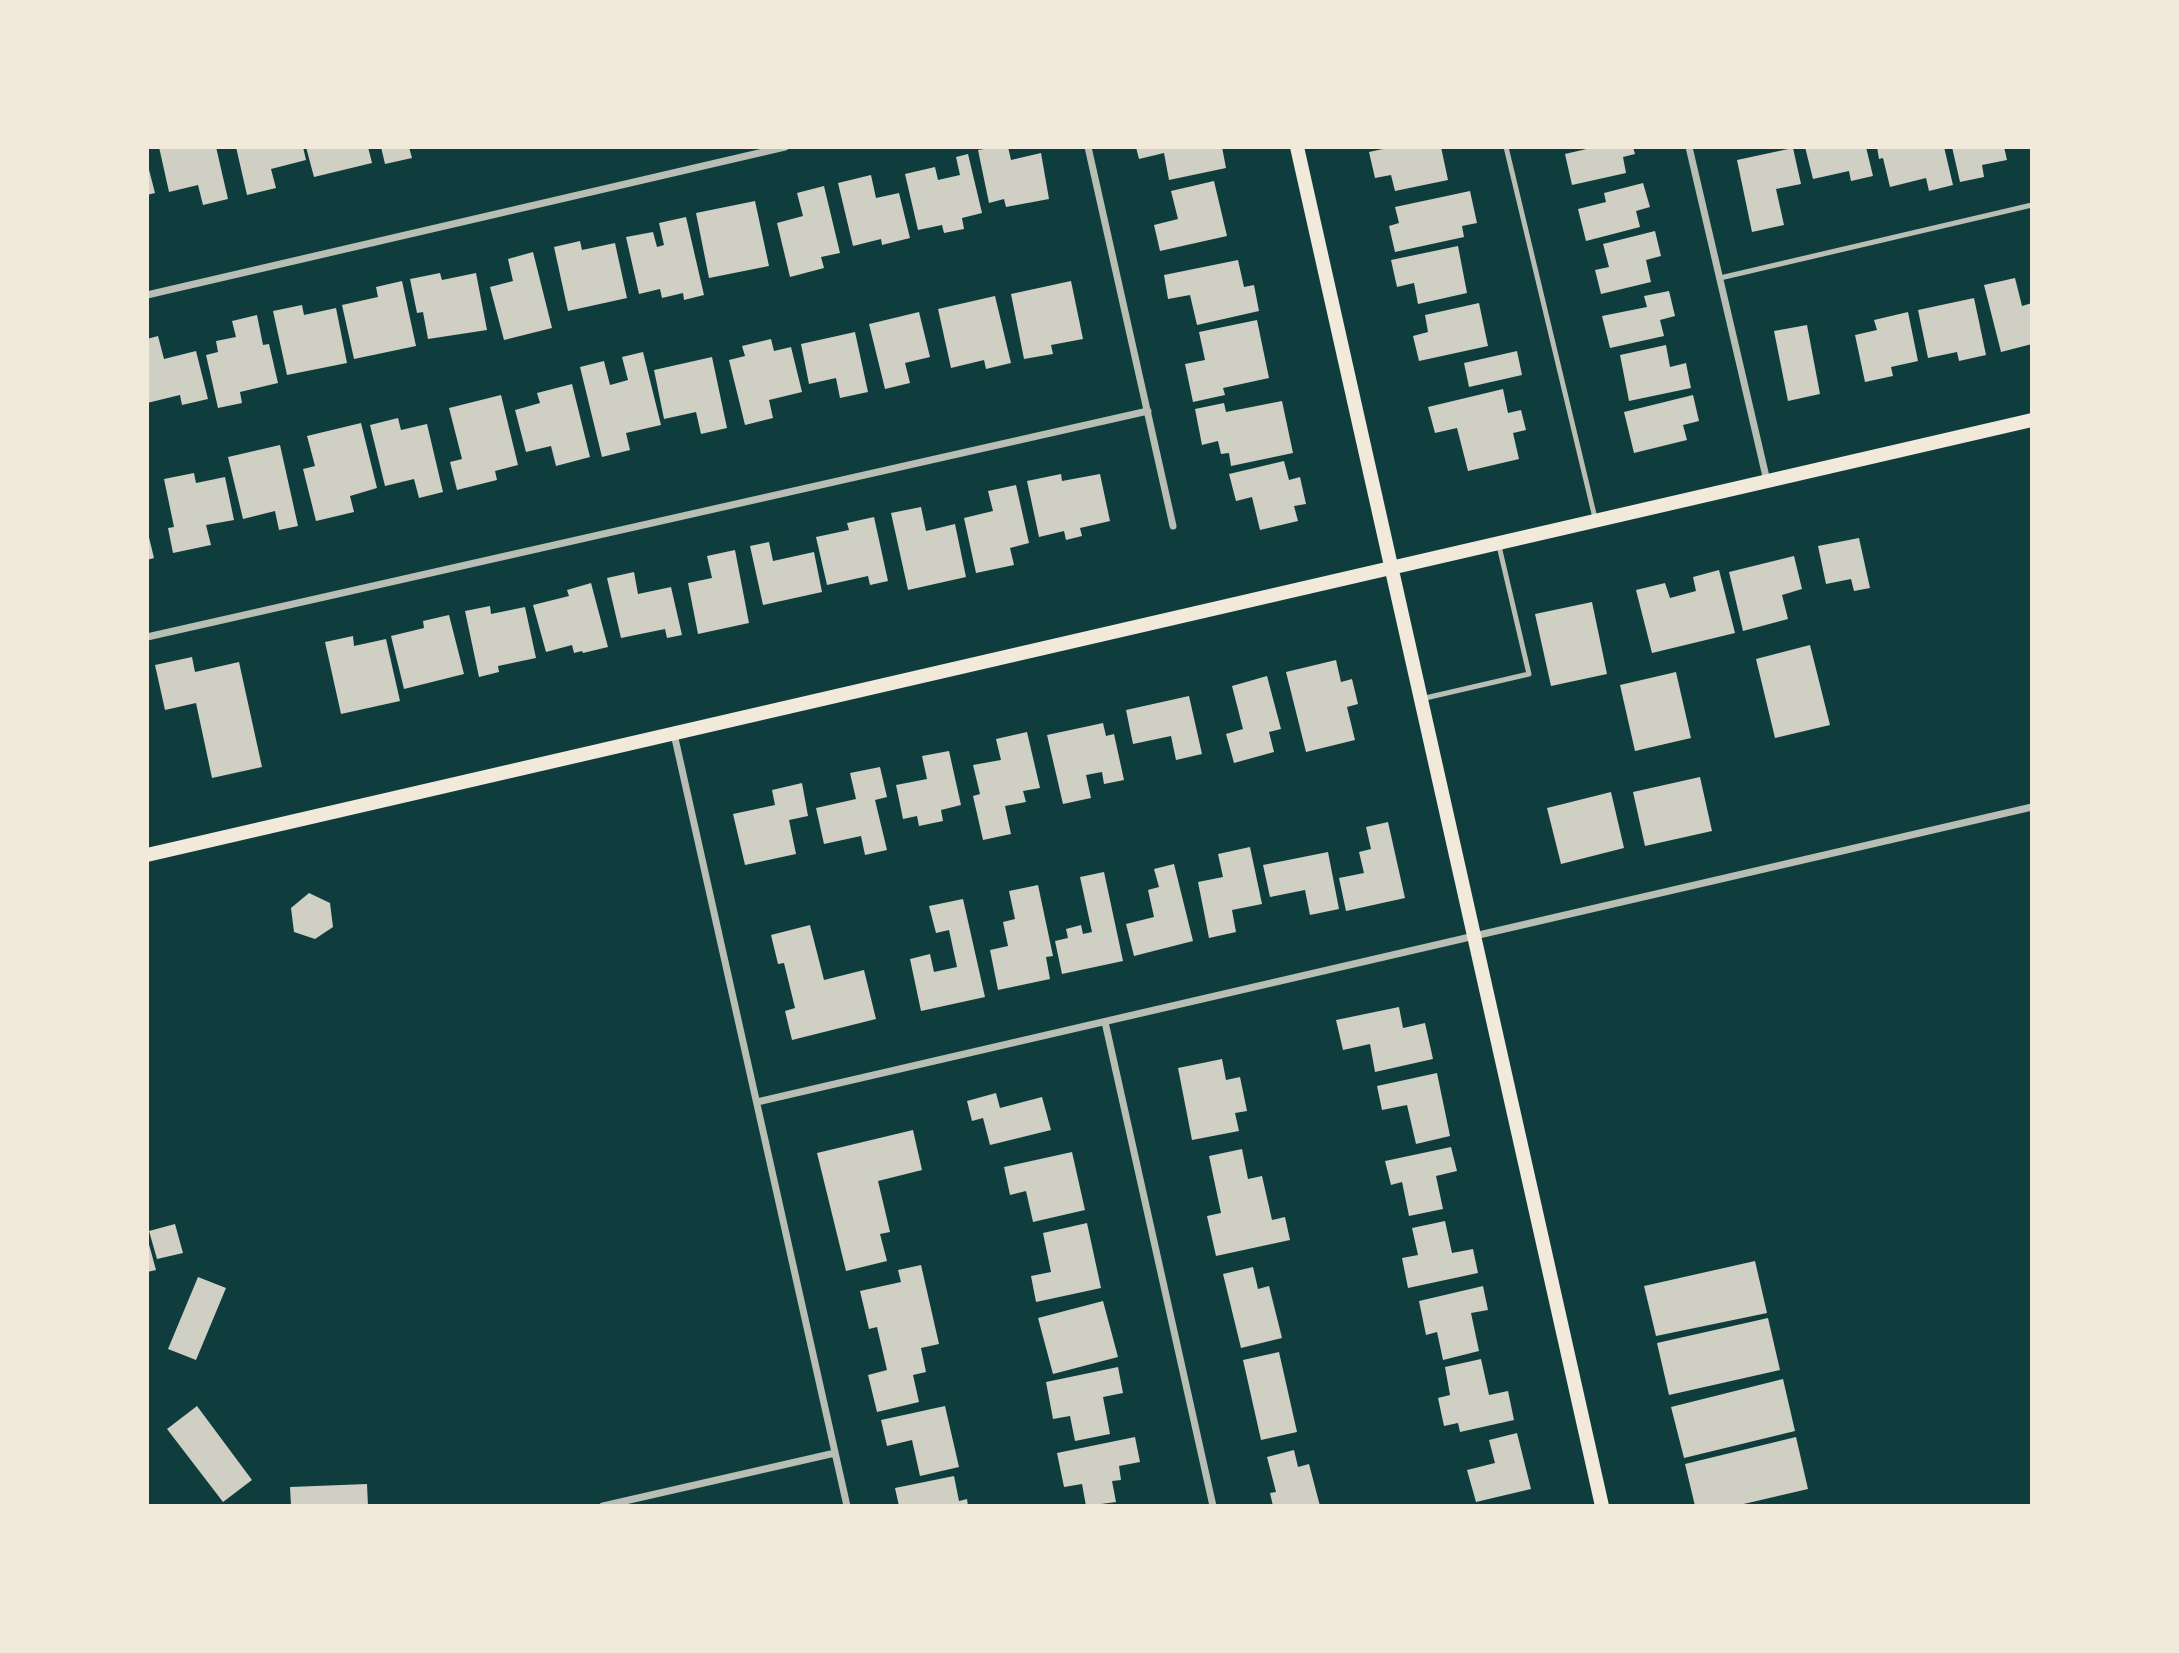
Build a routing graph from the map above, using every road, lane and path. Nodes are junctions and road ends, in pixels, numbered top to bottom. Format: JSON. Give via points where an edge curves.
{"nodes":[{"id":1,"x":785,"y":147,"type":"edge"},
{"id":2,"x":1088,"y":147,"type":"edge"},
{"id":3,"x":1297,"y":147,"type":"edge"},
{"id":4,"x":1507,"y":147,"type":"edge"},
{"id":5,"x":1689,"y":147,"type":"edge"},
{"id":6,"x":2032,"y":205,"type":"edge"},
{"id":7,"x":1720,"y":278,"type":"junction"},
{"id":8,"x":147,"y":295,"type":"edge"},
{"id":9,"x":1148,"y":411,"type":"junction"},
{"id":10,"x":2032,"y":420,"type":"edge"},
{"id":11,"x":1767,"y":481,"type":"junction"},
{"id":12,"x":1596,"y":521,"type":"junction"},
{"id":13,"x":1173,"y":526,"type":"dead end"},
{"id":14,"x":1498,"y":544,"type":"junction"},
{"id":15,"x":1392,"y":568,"type":"junction"},
{"id":16,"x":147,"y":637,"type":"edge"},
{"id":17,"x":1421,"y":699,"type":"junction"},
{"id":18,"x":674,"y":733,"type":"junction"},
{"id":19,"x":2032,"y":807,"type":"edge"},
{"id":20,"x":147,"y":855,"type":"edge"},
{"id":21,"x":1475,"y":937,"type":"junction"},
{"id":22,"x":1105,"y":1022,"type":"junction"},
{"id":23,"x":757,"y":1102,"type":"junction"},
{"id":24,"x":835,"y":1453,"type":"junction"},
{"id":25,"x":603,"y":1506,"type":"edge"},
{"id":26,"x":847,"y":1506,"type":"edge"},
{"id":27,"x":1213,"y":1506,"type":"edge"},
{"id":28,"x":1602,"y":1506,"type":"edge"}],
"edges":[{"from":1,"to":8,"type":"street"},
{"from":2,"to":9,"type":"street"},
{"from":3,"to":15,"type":"main road"},
{"from":4,"to":12,"type":"lane"},
{"from":5,"to":7,"type":"street"},
{"from":6,"to":7,"type":"lane"},
{"from":7,"to":11,"type":"street"},
{"from":9,"to":13,"type":"street"},
{"from":9,"to":16,"type":"street"},
{"from":10,"to":11,"type":"main road"},
{"from":11,"to":12,"type":"main road"},
{"from":12,"to":14,"type":"main road"},
{"from":14,"to":15,"type":"main road"},
{"from":14,"to":17,"type":"lane","via":[[1529,674]]},
{"from":15,"to":17,"type":"main road"},
{"from":15,"to":18,"type":"main road"},
{"from":17,"to":21,"type":"main road"},
{"from":18,"to":20,"type":"main road"},
{"from":18,"to":23,"type":"street"},
{"from":19,"to":21,"type":"street"},
{"from":21,"to":22,"type":"street"},
{"from":21,"to":28,"type":"main road"},
{"from":22,"to":23,"type":"street"},
{"from":22,"to":27,"type":"street"},
{"from":23,"to":24,"type":"street"},
{"from":24,"to":25,"type":"street"},
{"from":24,"to":26,"type":"street"}]}
